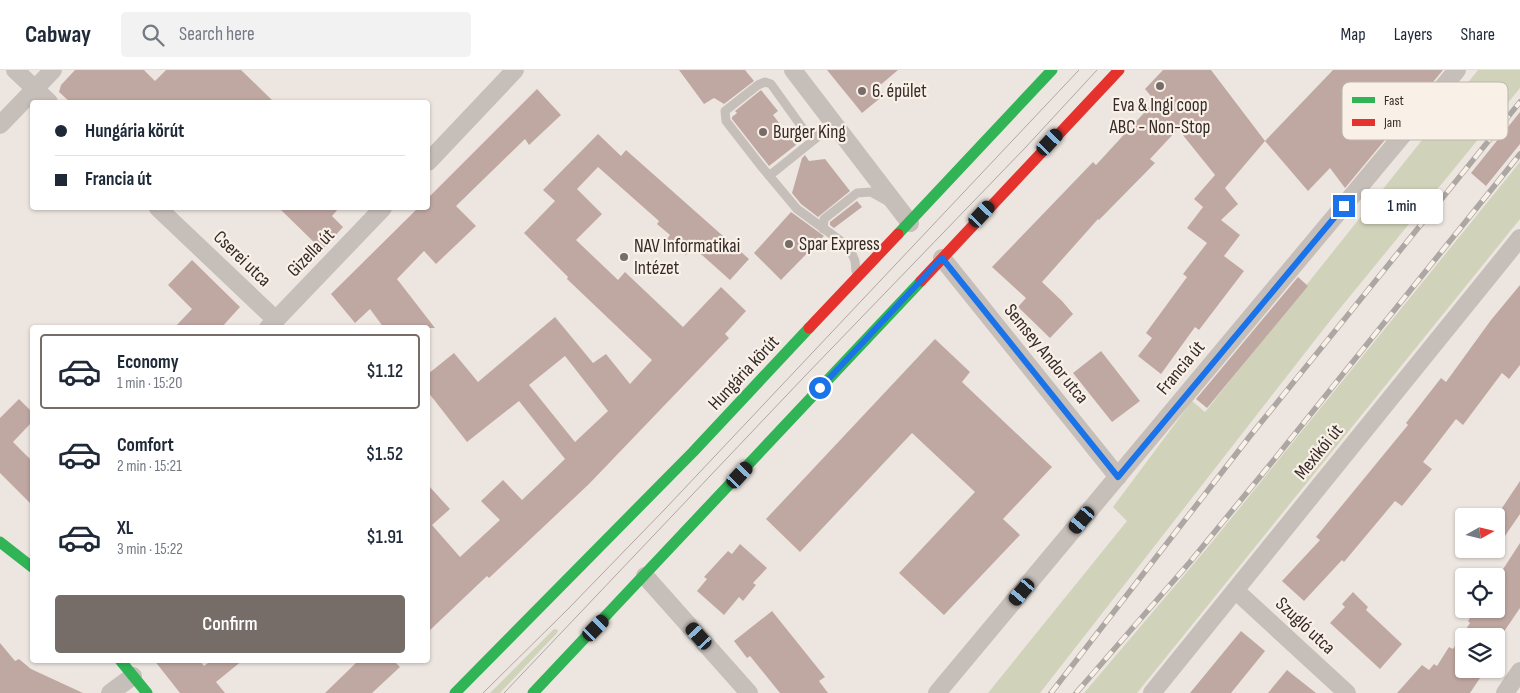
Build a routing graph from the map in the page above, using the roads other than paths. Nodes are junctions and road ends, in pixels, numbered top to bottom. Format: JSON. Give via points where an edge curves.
{"nodes":[{"id":1,"x":15,"y":70,"type":"edge"},
{"id":2,"x":53,"y":70,"type":"edge"},
{"id":3,"x":515,"y":70,"type":"edge"},
{"id":4,"x":793,"y":70,"type":"edge"},
{"id":5,"x":1052,"y":70,"type":"edge"},
{"id":6,"x":1119,"y":70,"type":"edge"},
{"id":7,"x":1457,"y":70,"type":"edge"},
{"id":8,"x":1447,"y":82,"type":"edge"},
{"id":9,"x":34,"y":89,"type":"junction"},
{"id":10,"x":46,"y":100,"type":"edge"},
{"id":11,"x":0,"y":125,"type":"edge"},
{"id":12,"x":832,"y":129,"type":"junction"},
{"id":13,"x":1399,"y":140,"type":"edge"},
{"id":14,"x":430,"y":160,"type":"edge"},
{"id":15,"x":769,"y":176,"type":"junction"},
{"id":16,"x":899,"y":208,"type":"junction"},
{"id":17,"x":160,"y":210,"type":"edge"},
{"id":18,"x":381,"y":210,"type":"edge"},
{"id":19,"x":910,"y":223,"type":"junction"},
{"id":20,"x":823,"y":229,"type":"junction"},
{"id":21,"x":1520,"y":238,"type":"edge"},
{"id":22,"x":942,"y":258,"type":"junction"},
{"id":23,"x":857,"y":279,"type":"junction"},
{"id":24,"x":272,"y":324,"type":"edge"},
{"id":25,"x":1118,"y":477,"type":"junction"},
{"id":26,"x":0,"y":543,"type":"edge"},
{"id":27,"x":30,"y":565,"type":"edge"},
{"id":28,"x":645,"y":576,"type":"junction"},
{"id":29,"x":1235,"y":590,"type":"junction"},
{"id":30,"x":122,"y":663,"type":"edge"},
{"id":31,"x":1520,"y":671,"type":"edge"},
{"id":32,"x":133,"y":676,"type":"junction"},
{"id":33,"x":1344,"y":692,"type":"edge"},
{"id":34,"x":110,"y":693,"type":"edge"},
{"id":35,"x":147,"y":693,"type":"edge"},
{"id":36,"x":455,"y":693,"type":"edge"},
{"id":37,"x":533,"y":693,"type":"edge"},
{"id":38,"x":749,"y":693,"type":"edge"},
{"id":39,"x":938,"y":693,"type":"edge"},
{"id":40,"x":1152,"y":693,"type":"edge"},
{"id":41,"x":1505,"y":693,"type":"edge"}],
"edges":[{"from":1,"to":9,"type":"street"},
{"from":2,"to":9,"type":"street"},
{"from":3,"to":14,"type":"street"},
{"from":4,"to":12,"type":"street"},
{"from":5,"to":19,"type":"main road","name":"Hungária körút"},
{"from":6,"to":22,"type":"main road"},
{"from":7,"to":8,"type":"street","name":"Francia út"},
{"from":9,"to":10,"type":"street"},
{"from":9,"to":11,"type":"street"},
{"from":12,"to":15,"type":"lane"},
{"from":12,"to":15,"type":"lane","via":[[812,133],[804,130],[771,84],[758,85],[725,111],[724,117]]},
{"from":12,"to":16,"type":"street"},
{"from":13,"to":25,"type":"street","name":"Francia út"},
{"from":15,"to":20,"type":"lane","via":[[797,209]]},
{"from":16,"to":19,"type":"street"},
{"from":16,"to":20,"type":"lane","via":[[871,192],[857,193],[824,218]]},
{"from":17,"to":24,"type":"street","name":"Cserei utca"},
{"from":18,"to":24,"type":"street","name":"Gizella út"},
{"from":19,"to":23,"type":"main road","name":"Hungária körút"},
{"from":20,"to":23,"type":"lane","via":[[849,247]]},
{"from":21,"to":29,"type":"street","name":"Mexikói út"},
{"from":22,"to":25,"type":"street","name":"Semsey Andor utca"},
{"from":22,"to":28,"type":"main road"},
{"from":23,"to":36,"type":"main road","name":"Hungária körút","via":[[694,452]]},
{"from":25,"to":39,"type":"street","name":"Francia út"},
{"from":26,"to":27,"type":"main road"},
{"from":28,"to":37,"type":"main road"},
{"from":28,"to":38,"type":"street"},
{"from":29,"to":33,"type":"street","name":"Szugló utca"},
{"from":29,"to":40,"type":"street","name":"Mexikói út"},
{"from":30,"to":32,"type":"main road"},
{"from":31,"to":41,"type":"street"},
{"from":32,"to":34,"type":"street"},
{"from":32,"to":35,"type":"main road"}]}
